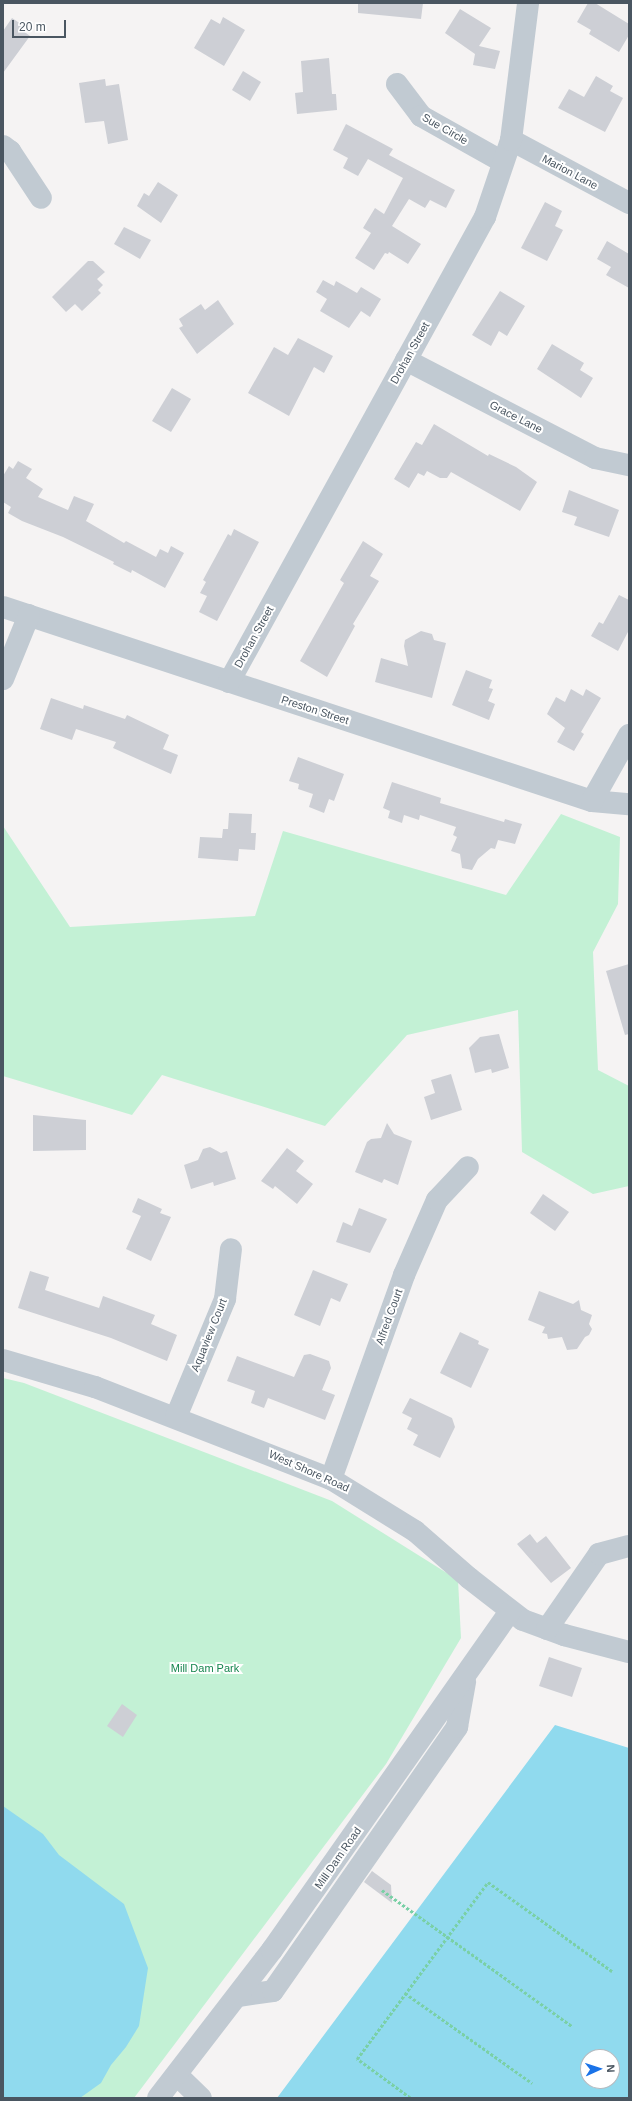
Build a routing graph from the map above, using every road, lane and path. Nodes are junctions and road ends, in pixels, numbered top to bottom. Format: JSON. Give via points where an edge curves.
{"nodes":[{"id":1,"x":528,"y":3,"type":"edge"},
{"id":2,"x":397,"y":84,"type":"dead end"},
{"id":3,"x":511,"y":140,"type":"junction"},
{"id":4,"x":3,"y":146,"type":"edge"},
{"id":5,"x":503,"y":162,"type":"junction"},
{"id":6,"x":41,"y":198,"type":"dead end"},
{"id":7,"x":629,"y":203,"type":"edge"},
{"id":8,"x":406,"y":360,"type":"junction"},
{"id":9,"x":629,"y":465,"type":"edge"},
{"id":10,"x":3,"y":607,"type":"edge"},
{"id":11,"x":29,"y":615,"type":"junction"},
{"id":12,"x":3,"y":679,"type":"edge"},
{"id":13,"x":229,"y":682,"type":"junction"},
{"id":14,"x":629,"y":735,"type":"edge"},
{"id":15,"x":592,"y":801,"type":"junction"},
{"id":16,"x":629,"y":804,"type":"edge"},
{"id":17,"x":468,"y":1168,"type":"dead end"},
{"id":18,"x":231,"y":1249,"type":"dead end"},
{"id":19,"x":3,"y":1360,"type":"edge"},
{"id":20,"x":176,"y":1417,"type":"junction"},
{"id":21,"x":331,"y":1479,"type":"junction"},
{"id":22,"x":629,"y":1546,"type":"edge"},
{"id":23,"x":510,"y":1611,"type":"junction"},
{"id":24,"x":547,"y":1629,"type":"junction"},
{"id":25,"x":629,"y":1652,"type":"edge"},
{"id":26,"x":382,"y":1890,"type":"dead end"},
{"id":27,"x":446,"y":1936,"type":"junction"},
{"id":28,"x":612,"y":1971,"type":"dead end"},
{"id":29,"x":405,"y":1993,"type":"junction"},
{"id":30,"x":572,"y":2026,"type":"dead end"},
{"id":31,"x":177,"y":2074,"type":"junction"},
{"id":32,"x":532,"y":2083,"type":"dead end"},
{"id":33,"x":158,"y":2098,"type":"edge"},
{"id":34,"x":201,"y":2098,"type":"edge"},
{"id":35,"x":410,"y":2098,"type":"edge"}],
"edges":[{"from":1,"to":3,"type":"street","name":"Drohan Street"},
{"from":2,"to":5,"type":"street","name":"Sue Circle","via":[[421,116]]},
{"from":3,"to":5,"type":"street","name":"Drohan Street"},
{"from":3,"to":7,"type":"street","name":"Marion Lane"},
{"from":4,"to":6,"type":"street","via":[[10,151]]},
{"from":5,"to":8,"type":"street","name":"Drohan Street","via":[[485,217]]},
{"from":8,"to":9,"type":"street","name":"Grace Lane","via":[[594,458]]},
{"from":8,"to":13,"type":"street","name":"Drohan Street"},
{"from":10,"to":11,"type":"street","name":"Preston Street"},
{"from":11,"to":12,"type":"street"},
{"from":11,"to":13,"type":"street","name":"Preston Street"},
{"from":13,"to":15,"type":"street","name":"Preston Street"},
{"from":14,"to":15,"type":"street"},
{"from":15,"to":16,"type":"street","name":"Preston Street"},
{"from":17,"to":21,"type":"street","name":"Alfred Court","via":[[437,1200],[404,1275]]},
{"from":18,"to":20,"type":"street","name":"Aquaview Court","via":[[224,1299]]},
{"from":19,"to":20,"type":"street","name":"West Shore Road","via":[[71,1379]]},
{"from":20,"to":21,"type":"street","name":"West Shore Road"},
{"from":21,"to":23,"type":"street","name":"West Shore Road","via":[[416,1531]]},
{"from":22,"to":24,"type":"street","via":[[599,1554]]},
{"from":23,"to":24,"type":"street","name":"West Shore Road"},
{"from":23,"to":31,"type":"street","name":"Mill Dam Road","via":[[466,1677],[238,1996]]},
{"from":24,"to":25,"type":"street","name":"West Shore Road"},
{"from":26,"to":27,"type":"path"},
{"from":27,"to":28,"type":"path","via":[[488,1882]]},
{"from":27,"to":29,"type":"path"},
{"from":27,"to":30,"type":"path"},
{"from":29,"to":32,"type":"path"},
{"from":29,"to":35,"type":"path","via":[[357,2059]]},
{"from":31,"to":33,"type":"street","name":"Mill Dam Road"},
{"from":31,"to":34,"type":"street"}]}
